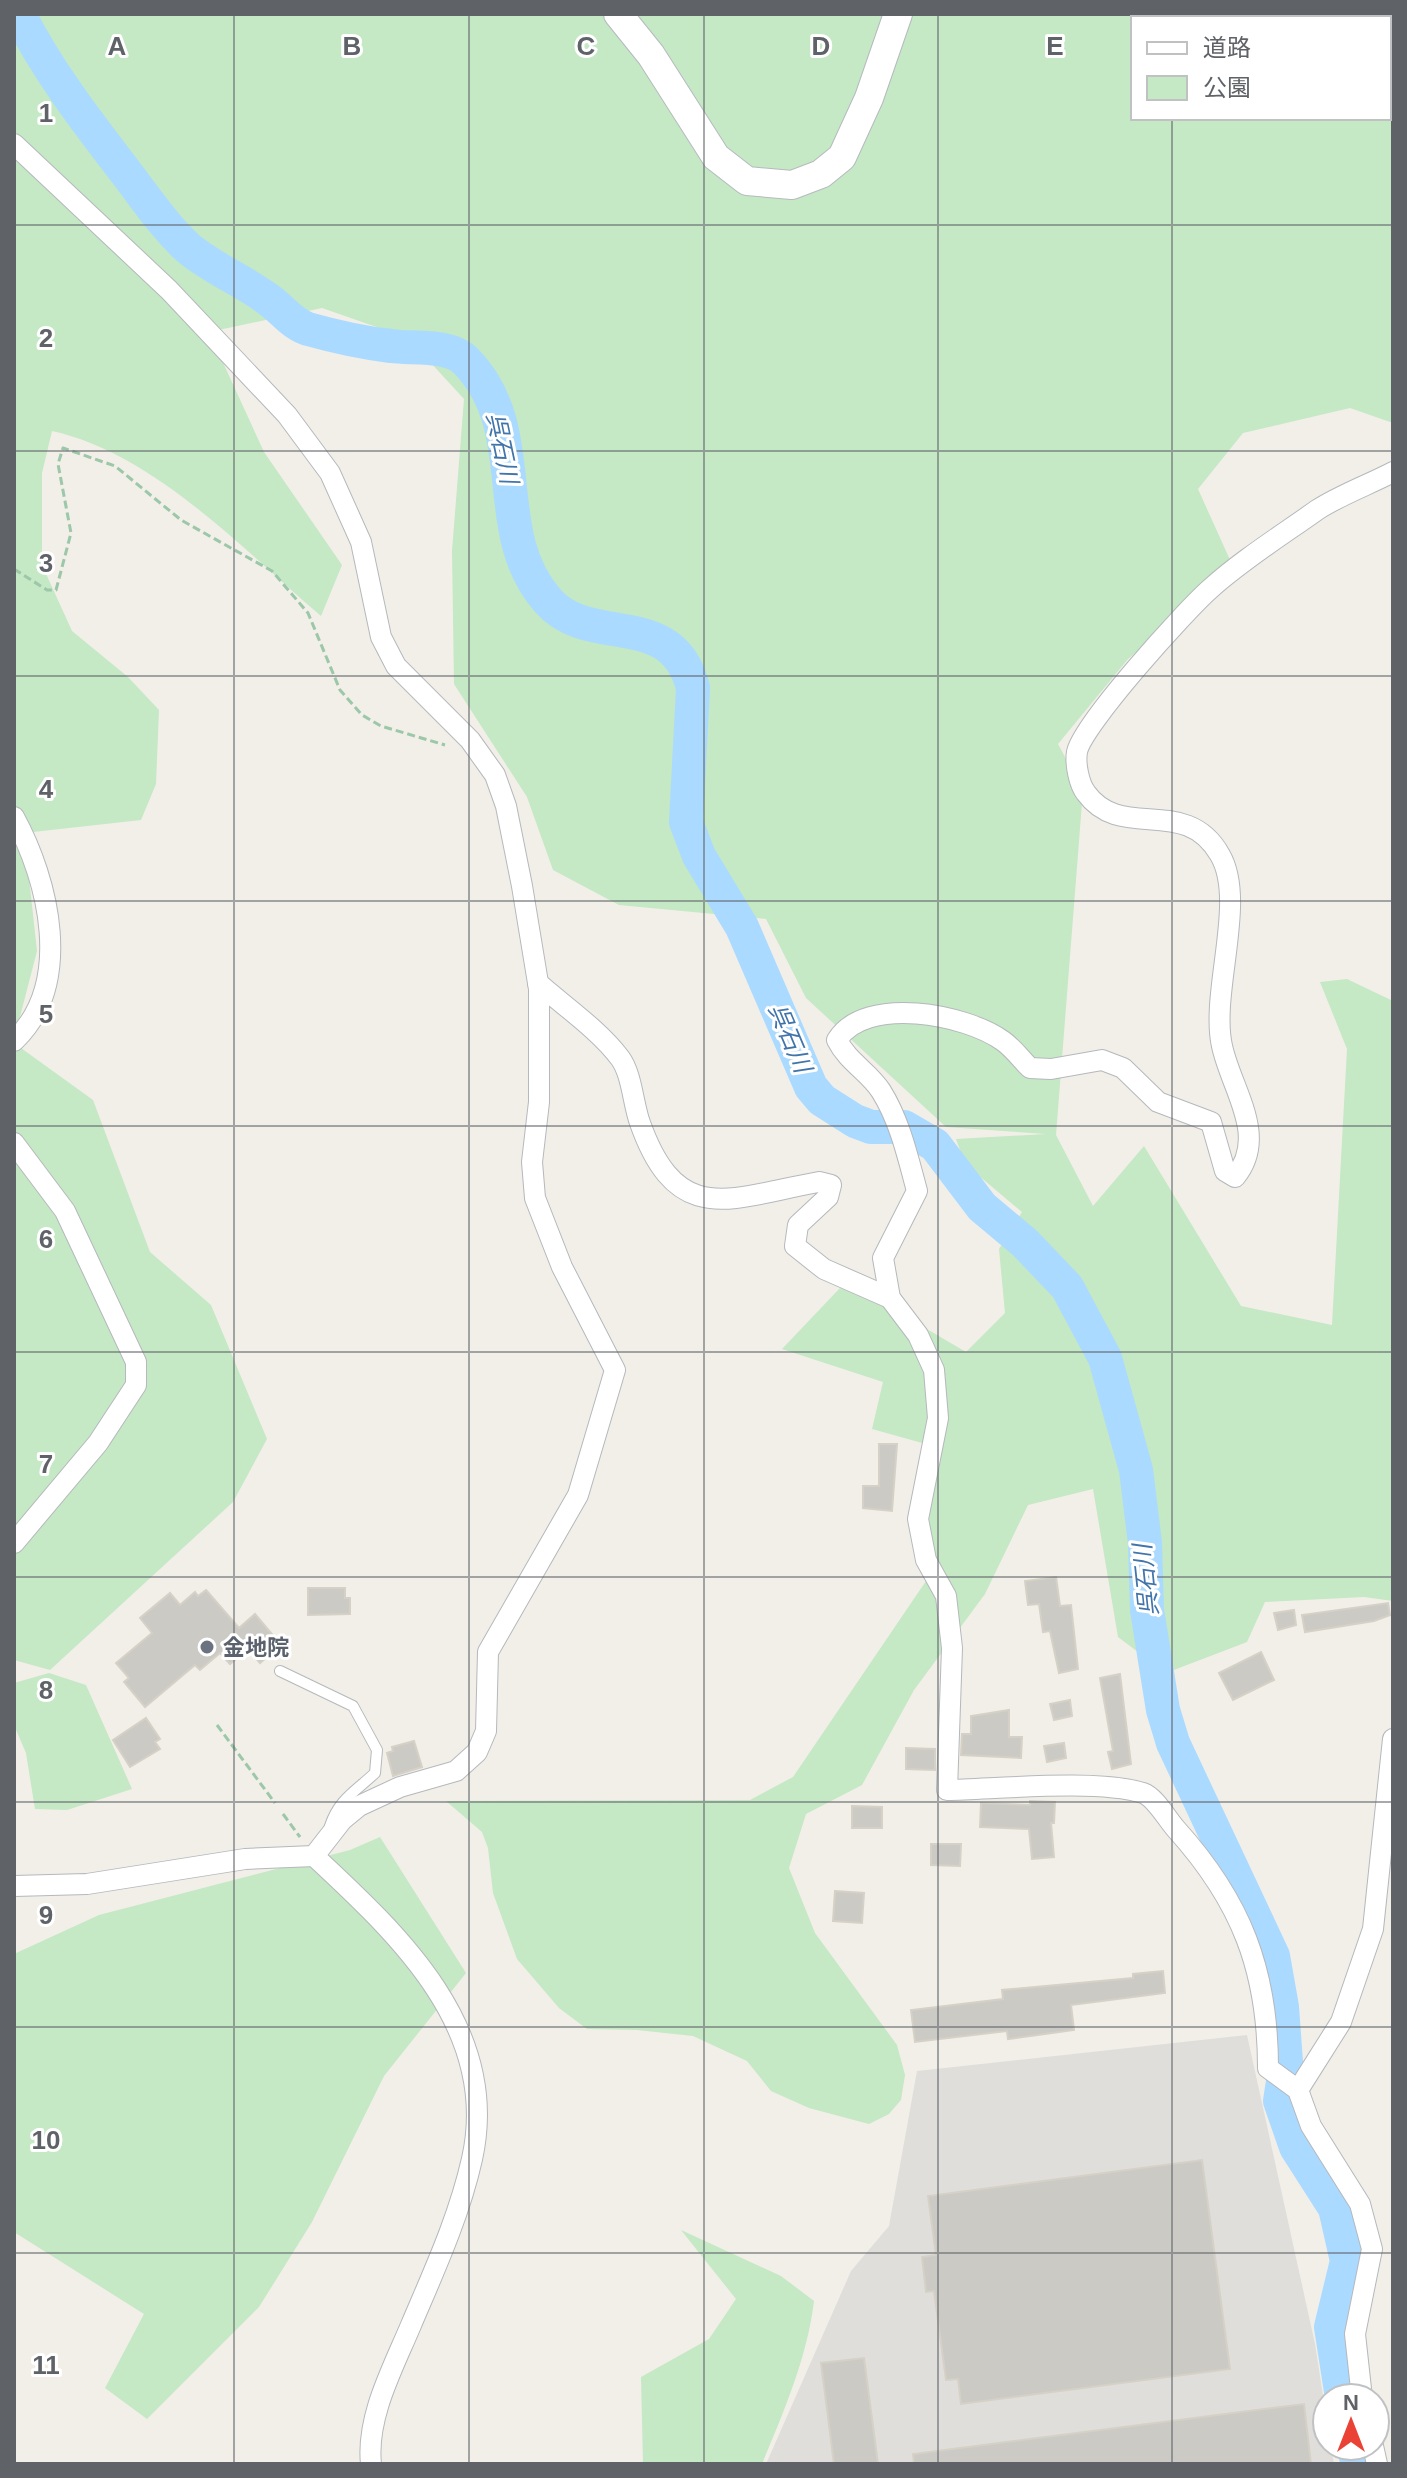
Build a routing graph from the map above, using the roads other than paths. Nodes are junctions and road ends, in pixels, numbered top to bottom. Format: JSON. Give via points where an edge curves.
{"nodes":[{"id":1,"x":618,"y":14,"type":"edge"},
{"id":2,"x":898,"y":14,"type":"edge"},
{"id":3,"x":14,"y":144,"type":"edge"},
{"id":4,"x":1393,"y":472,"type":"edge"},
{"id":5,"x":14,"y":817,"type":"edge"},
{"id":6,"x":538,"y":983,"type":"junction"},
{"id":7,"x":14,"y":1041,"type":"edge"},
{"id":8,"x":14,"y":1143,"type":"edge"},
{"id":9,"x":890,"y":1298,"type":"junction"},
{"id":10,"x":14,"y":1543,"type":"edge"},
{"id":11,"x":280,"y":1671,"type":"dead end"},
{"id":12,"x":1393,"y":1739,"type":"edge"},
{"id":13,"x":326,"y":1839,"type":"junction"},
{"id":14,"x":314,"y":1856,"type":"junction"},
{"id":15,"x":14,"y":1886,"type":"edge"},
{"id":16,"x":1295,"y":2089,"type":"junction"},
{"id":17,"x":1360,"y":2382,"type":"edge"},
{"id":18,"x":371,"y":2464,"type":"edge"}],
"edges":[{"from":1,"to":2,"type":"street","via":[[651,55],[716,157],[747,181],[792,185],[821,174],[842,157]]},
{"from":3,"to":6,"type":"street","via":[[169,290],[287,415],[330,473],[361,542],[381,637],[396,666],[495,775],[506,806]]},
{"from":4,"to":9,"type":"street","via":[[1320,508],[1209,590],[1111,699],[1077,751],[1083,790],[1100,810],[1116,817],[1182,820],[1220,853],[1227,871],[1229,926],[1221,973],[1221,1045],[1244,1105],[1246,1163],[1235,1177],[1225,1171],[1211,1122],[1158,1102],[1123,1068],[1102,1060],[1030,1068],[1002,1040],[951,1020],[910,1013],[875,1015],[844,1029],[837,1040],[846,1058],[881,1089],[917,1191],[883,1258]]},
{"from":5,"to":7,"type":"street","via":[[40,884],[51,933],[43,993],[27,1029]]},
{"from":6,"to":9,"type":"street","via":[[622,1060],[648,1148],[669,1180],[707,1200],[730,1201],[819,1182],[831,1185],[828,1197],[798,1225],[795,1246],[824,1269]]},
{"from":6,"to":13,"type":"street","via":[[535,1198],[562,1267],[608,1350],[615,1370],[609,1397],[578,1495],[488,1652],[486,1731],[477,1752],[456,1771],[359,1806]]},
{"from":8,"to":10,"type":"street","via":[[65,1211],[136,1362],[136,1385],[98,1443]]},
{"from":9,"to":16,"type":"street","via":[[918,1335],[934,1370],[938,1418],[918,1519],[926,1560],[946,1596],[952,1648],[947,1790],[1115,1787],[1147,1794],[1210,1867],[1251,1943],[1265,2015],[1268,2068]]},
{"from":11,"to":13,"type":"lane","via":[[349,1702],[377,1750],[375,1773],[335,1810]]},
{"from":12,"to":16,"type":"street","via":[[1373,1929],[1341,2022]]},
{"from":13,"to":14,"type":"street"},
{"from":14,"to":15,"type":"street","via":[[245,1859],[87,1884]]},
{"from":14,"to":18,"type":"street","via":[[417,1963],[448,2004],[474,2082],[476,2130],[463,2194],[381,2396],[369,2448]]},
{"from":16,"to":17,"type":"street","via":[[1311,2126],[1360,2204],[1372,2249],[1355,2334]]}]}
